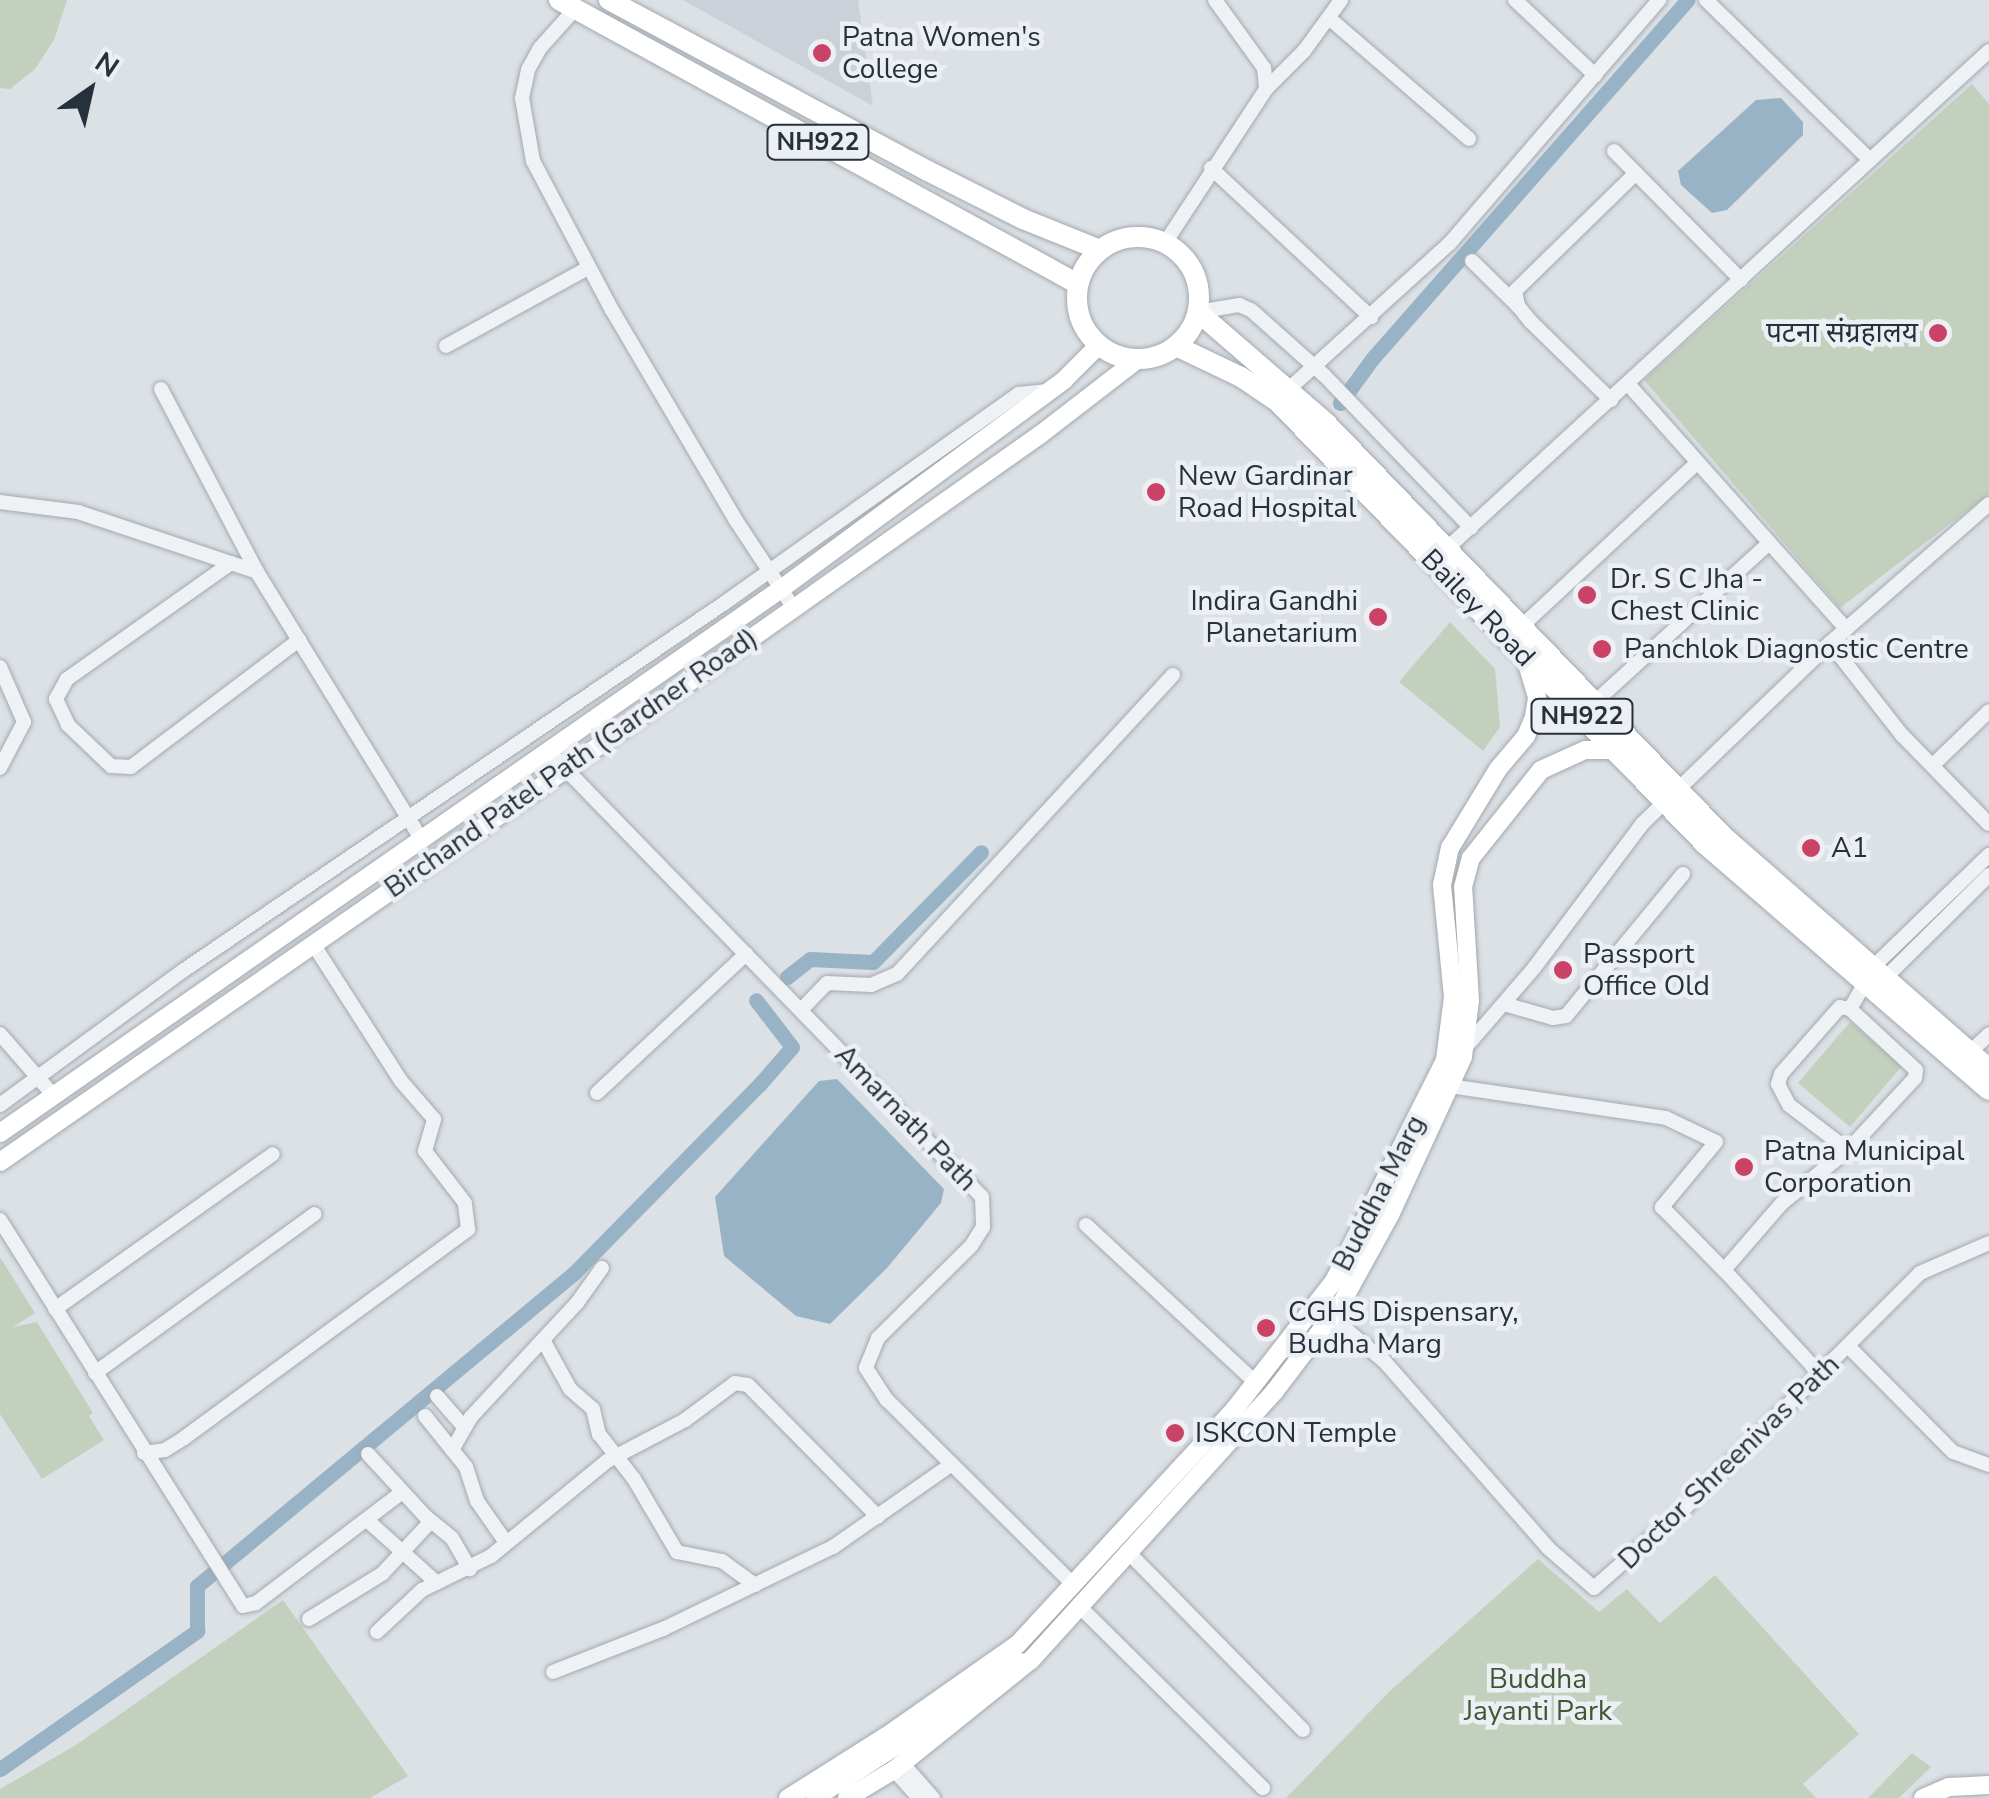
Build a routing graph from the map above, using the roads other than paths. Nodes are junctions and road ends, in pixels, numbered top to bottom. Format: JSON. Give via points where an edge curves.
{"nodes":[{"id":1,"x":609,"y":0,"type":"edge"},
{"id":2,"x":1215,"y":0,"type":"edge"},
{"id":3,"x":1342,"y":0,"type":"edge"},
{"id":4,"x":1515,"y":0,"type":"edge"},
{"id":5,"x":1659,"y":0,"type":"edge"},
{"id":6,"x":1707,"y":0,"type":"edge"},
{"id":7,"x":567,"y":4,"type":"edge"},
{"id":8,"x":1330,"y":18,"type":"junction"},
{"id":9,"x":1987,"y":56,"type":"edge"},
{"id":10,"x":1595,"y":76,"type":"junction"},
{"id":11,"x":1266,"y":90,"type":"junction"},
{"id":12,"x":1469,"y":139,"type":"dead end"},
{"id":13,"x":1614,"y":152,"type":"dead end"},
{"id":14,"x":1870,"y":160,"type":"junction"},
{"id":15,"x":1211,"y":168,"type":"junction"},
{"id":16,"x":1636,"y":173,"type":"junction"},
{"id":17,"x":1165,"y":243,"type":"junction"},
{"id":18,"x":1100,"y":250,"type":"junction"},
{"id":19,"x":1472,"y":261,"type":"dead end"},
{"id":20,"x":588,"y":268,"type":"junction"},
{"id":21,"x":1741,"y":280,"type":"junction"},
{"id":22,"x":1078,"y":284,"type":"junction"},
{"id":23,"x":1518,"y":306,"type":"junction"},
{"id":24,"x":1198,"y":312,"type":"junction"},
{"id":25,"x":1371,"y":316,"type":"junction"},
{"id":26,"x":446,"y":346,"type":"dead end"},
{"id":27,"x":1099,"y":346,"type":"junction"},
{"id":28,"x":1176,"y":346,"type":"junction"},
{"id":29,"x":1138,"y":359,"type":"junction"},
{"id":30,"x":1320,"y":372,"type":"junction"},
{"id":31,"x":1628,"y":384,"type":"junction"},
{"id":32,"x":1290,"y":388,"type":"junction"},
{"id":33,"x":161,"y":389,"type":"dead end"},
{"id":34,"x":1050,"y":390,"type":"junction"},
{"id":35,"x":1611,"y":400,"type":"junction"},
{"id":36,"x":1698,"y":463,"type":"junction"},
{"id":37,"x":0,"y":502,"type":"edge"},
{"id":38,"x":1989,"y":504,"type":"edge"},
{"id":39,"x":1472,"y":528,"type":"junction"},
{"id":40,"x":1769,"y":544,"type":"junction"},
{"id":41,"x":1440,"y":555,"type":"junction"},
{"id":42,"x":231,"y":563,"type":"junction"},
{"id":43,"x":769,"y":571,"type":"junction"},
{"id":44,"x":257,"y":572,"type":"junction"},
{"id":45,"x":781,"y":589,"type":"junction"},
{"id":46,"x":793,"y":607,"type":"junction"},
{"id":47,"x":1522,"y":626,"type":"junction"},
{"id":48,"x":1846,"y":629,"type":"junction"},
{"id":49,"x":299,"y":640,"type":"junction"},
{"id":50,"x":1830,"y":643,"type":"junction"},
{"id":51,"x":1525,"y":657,"type":"junction"},
{"id":52,"x":0,"y":667,"type":"edge"},
{"id":53,"x":1173,"y":675,"type":"dead end"},
{"id":54,"x":1595,"y":702,"type":"junction"},
{"id":55,"x":1989,"y":711,"type":"edge"},
{"id":56,"x":1614,"y":750,"type":"junction"},
{"id":57,"x":550,"y":754,"type":"junction"},
{"id":58,"x":1934,"y":764,"type":"junction"},
{"id":59,"x":0,"y":768,"type":"edge"},
{"id":60,"x":566,"y":769,"type":"junction"},
{"id":61,"x":1670,"y":796,"type":"junction"},
{"id":62,"x":407,"y":816,"type":"junction"},
{"id":63,"x":1989,"y":824,"type":"edge"},
{"id":64,"x":422,"y":840,"type":"junction"},
{"id":65,"x":1989,"y":855,"type":"edge"},
{"id":66,"x":1684,"y":874,"type":"dead end"},
{"id":67,"x":1989,"y":875,"type":"edge"},
{"id":68,"x":313,"y":944,"type":"junction"},
{"id":69,"x":746,"y":954,"type":"junction"},
{"id":70,"x":1875,"y":975,"type":"junction"},
{"id":71,"x":1504,"y":1004,"type":"junction"},
{"id":72,"x":1850,"y":1009,"type":"junction"},
{"id":73,"x":801,"y":1010,"type":"junction"},
{"id":74,"x":0,"y":1034,"type":"edge"},
{"id":75,"x":1989,"y":1034,"type":"edge"},
{"id":76,"x":1465,"y":1048,"type":"junction"},
{"id":77,"x":1970,"y":1052,"type":"junction"},
{"id":78,"x":1989,"y":1070,"type":"edge"},
{"id":79,"x":40,"y":1076,"type":"junction"},
{"id":80,"x":1443,"y":1085,"type":"junction"},
{"id":81,"x":1989,"y":1090,"type":"edge"},
{"id":82,"x":597,"y":1093,"type":"dead end"},
{"id":83,"x":54,"y":1096,"type":"junction"},
{"id":84,"x":0,"y":1106,"type":"edge"},
{"id":85,"x":0,"y":1133,"type":"edge"},
{"id":86,"x":1848,"y":1150,"type":"junction"},
{"id":87,"x":274,"y":1154,"type":"dead end"},
{"id":88,"x":0,"y":1162,"type":"edge"},
{"id":89,"x":315,"y":1214,"type":"dead end"},
{"id":90,"x":0,"y":1220,"type":"edge"},
{"id":91,"x":1086,"y":1224,"type":"dead end"},
{"id":92,"x":1989,"y":1243,"type":"edge"},
{"id":93,"x":602,"y":1268,"type":"dead end"},
{"id":94,"x":1724,"y":1270,"type":"junction"},
{"id":95,"x":1316,"y":1305,"type":"junction"},
{"id":96,"x":55,"y":1309,"type":"junction"},
{"id":97,"x":1332,"y":1317,"type":"junction"},
{"id":98,"x":543,"y":1340,"type":"junction"},
{"id":99,"x":1848,"y":1346,"type":"junction"},
{"id":100,"x":95,"y":1373,"type":"junction"},
{"id":101,"x":1819,"y":1373,"type":"junction"},
{"id":102,"x":1256,"y":1383,"type":"junction"},
{"id":103,"x":437,"y":1396,"type":"dead end"},
{"id":104,"x":425,"y":1416,"type":"dead end"},
{"id":105,"x":464,"y":1427,"type":"junction"},
{"id":106,"x":452,"y":1450,"type":"junction"},
{"id":107,"x":144,"y":1453,"type":"junction"},
{"id":108,"x":368,"y":1454,"type":"dead end"},
{"id":109,"x":614,"y":1456,"type":"junction"},
{"id":110,"x":952,"y":1464,"type":"junction"},
{"id":111,"x":1989,"y":1465,"type":"edge"},
{"id":112,"x":402,"y":1492,"type":"junction"},
{"id":113,"x":878,"y":1517,"type":"junction"},
{"id":114,"x":367,"y":1520,"type":"junction"},
{"id":115,"x":431,"y":1521,"type":"junction"},
{"id":116,"x":504,"y":1542,"type":"junction"},
{"id":117,"x":1128,"y":1550,"type":"junction"},
{"id":118,"x":402,"y":1553,"type":"junction"},
{"id":119,"x":470,"y":1569,"type":"junction"},
{"id":120,"x":438,"y":1583,"type":"junction"},
{"id":121,"x":756,"y":1585,"type":"junction"},
{"id":122,"x":1074,"y":1586,"type":"junction"},
{"id":123,"x":1079,"y":1606,"type":"junction"},
{"id":124,"x":308,"y":1619,"type":"dead end"},
{"id":125,"x":377,"y":1632,"type":"dead end"},
{"id":126,"x":1018,"y":1644,"type":"junction"},
{"id":127,"x":1031,"y":1660,"type":"junction"},
{"id":128,"x":1005,"y":1668,"type":"junction"},
{"id":129,"x":554,"y":1672,"type":"dead end"},
{"id":130,"x":1302,"y":1730,"type":"dead end"},
{"id":131,"x":898,"y":1767,"type":"junction"},
{"id":132,"x":1989,"y":1786,"type":"edge"},
{"id":133,"x":1263,"y":1788,"type":"dead end"},
{"id":134,"x":788,"y":1798,"type":"edge"},
{"id":135,"x":815,"y":1798,"type":"edge"},
{"id":136,"x":848,"y":1798,"type":"edge"},
{"id":137,"x":919,"y":1798,"type":"edge"},
{"id":138,"x":934,"y":1798,"type":"edge"},
{"id":139,"x":1923,"y":1798,"type":"edge"}],
"edges":[{"from":1,"to":18,"type":"highway","number":"NH922","via":[[943,179]]},
{"from":2,"to":11,"type":"street","via":[[1264,68]]},
{"from":3,"to":8,"type":"street"},
{"from":4,"to":10,"type":"street"},
{"from":5,"to":10,"type":"street"},
{"from":6,"to":14,"type":"street"},
{"from":7,"to":20,"type":"street","via":[[528,70],[522,98],[533,161]]},
{"from":7,"to":22,"type":"highway","number":"NH922"},
{"from":8,"to":11,"type":"street"},
{"from":8,"to":12,"type":"street"},
{"from":9,"to":14,"type":"street"},
{"from":10,"to":25,"type":"street","via":[[1450,243]]},
{"from":11,"to":15,"type":"street"},
{"from":13,"to":16,"type":"street"},
{"from":14,"to":21,"type":"street"},
{"from":15,"to":17,"type":"street"},
{"from":15,"to":25,"type":"street"},
{"from":16,"to":21,"type":"street"},
{"from":16,"to":23,"type":"street","via":[[1523,279],[1515,291]]},
{"from":17,"to":18,"type":"highway","via":[[1124,238]]},
{"from":17,"to":24,"type":"highway","via":[[1193,272]]},
{"from":18,"to":22,"type":"highway"},
{"from":19,"to":23,"type":"street"},
{"from":20,"to":26,"type":"street"},
{"from":20,"to":43,"type":"street"},
{"from":21,"to":31,"type":"street"},
{"from":22,"to":27,"type":"highway","via":[[1078,311]]},
{"from":23,"to":35,"type":"street"},
{"from":24,"to":28,"type":"highway"},
{"from":24,"to":30,"type":"street","via":[[1239,305],[1251,310]]},
{"from":24,"to":32,"type":"highway","name":"Bailey Road","number":"NH922"},
{"from":25,"to":30,"type":"street"},
{"from":27,"to":29,"type":"highway"},
{"from":27,"to":34,"type":"main road","name":"Birchand Patel Path (Gardner Road)"},
{"from":28,"to":29,"type":"highway"},
{"from":28,"to":41,"type":"highway","name":"Bailey Road","number":"NH922","via":[[1278,402]]},
{"from":29,"to":46,"type":"main road","name":"Birchand Patel Path (Gardner Road)"},
{"from":30,"to":32,"type":"street"},
{"from":30,"to":39,"type":"street"},
{"from":31,"to":35,"type":"street"},
{"from":31,"to":36,"type":"street"},
{"from":32,"to":41,"type":"highway","name":"Bailey Road","number":"NH922"},
{"from":33,"to":44,"type":"street"},
{"from":34,"to":43,"type":"street","via":[[1020,394]]},
{"from":34,"to":45,"type":"main road","name":"Birchand Patel Path (Gardner Road)"},
{"from":35,"to":39,"type":"street"},
{"from":36,"to":40,"type":"street"},
{"from":36,"to":47,"type":"street"},
{"from":37,"to":42,"type":"street","via":[[78,512]]},
{"from":38,"to":48,"type":"street"},
{"from":39,"to":41,"type":"street"},
{"from":40,"to":48,"type":"street"},
{"from":40,"to":54,"type":"street"},
{"from":41,"to":47,"type":"highway","name":"Bailey Road","number":"NH922"},
{"from":41,"to":51,"type":"highway","name":"Bailey Road","number":"NH922"},
{"from":42,"to":44,"type":"street"},
{"from":42,"to":49,"type":"street","via":[[67,679],[56,699],[68,725],[111,766],[132,768]]},
{"from":43,"to":45,"type":"street"},
{"from":43,"to":62,"type":"street"},
{"from":44,"to":49,"type":"street"},
{"from":45,"to":46,"type":"street"},
{"from":45,"to":57,"type":"main road","name":"Birchand Patel Path (Gardner Road)"},
{"from":46,"to":60,"type":"main road","name":"Birchand Patel Path (Gardner Road)"},
{"from":47,"to":54,"type":"highway","name":"Bailey Road","number":"NH922"},
{"from":48,"to":50,"type":"street"},
{"from":49,"to":62,"type":"street"},
{"from":50,"to":58,"type":"street","via":[[1880,710]]},
{"from":50,"to":61,"type":"street"},
{"from":51,"to":56,"type":"highway","name":"Bailey Road","number":"NH922"},
{"from":51,"to":80,"type":"main road","name":"Buddha Marg","via":[[1537,696],[1534,718],[1450,848],[1442,885],[1453,997]]},
{"from":52,"to":59,"type":"street","via":[[24,722]]},
{"from":53,"to":73,"type":"street","via":[[897,974],[872,986],[827,983]]},
{"from":54,"to":61,"type":"highway","name":"Bailey Road","number":"NH922"},
{"from":55,"to":58,"type":"street"},
{"from":56,"to":61,"type":"highway","name":"Bailey Road","number":"NH922"},
{"from":56,"to":76,"type":"main road","name":"Buddha Marg","via":[[1585,750],[1541,770],[1471,858],[1463,887],[1470,1000]]},
{"from":57,"to":60,"type":"street","name":"Amarnath Path"},
{"from":57,"to":64,"type":"main road","name":"Birchand Patel Path (Gardner Road)"},
{"from":58,"to":63,"type":"street"},
{"from":60,"to":68,"type":"main road","name":"Birchand Patel Path (Gardner Road)"},
{"from":60,"to":69,"type":"street","name":"Amarnath Path"},
{"from":61,"to":70,"type":"highway","name":"Bailey Road","number":"NH922"},
{"from":61,"to":71,"type":"street"},
{"from":62,"to":64,"type":"street"},
{"from":62,"to":79,"type":"street"},
{"from":64,"to":83,"type":"main road","name":"Birchand Patel Path (Gardner Road)"},
{"from":65,"to":70,"type":"street"},
{"from":66,"to":71,"type":"street","via":[[1566,1016]]},
{"from":67,"to":70,"type":"street"},
{"from":68,"to":88,"type":"main road","name":"Birchand Patel Path (Gardner Road)"},
{"from":68,"to":107,"type":"street","via":[[400,1081],[434,1119],[425,1150],[465,1203],[468,1230],[184,1438]]},
{"from":69,"to":73,"type":"street","name":"Amarnath Path"},
{"from":69,"to":82,"type":"street"},
{"from":70,"to":72,"type":"street"},
{"from":70,"to":77,"type":"highway","name":"Bailey Road","number":"NH922"},
{"from":70,"to":81,"type":"highway","name":"Bailey Road","number":"NH922"},
{"from":71,"to":76,"type":"street"},
{"from":72,"to":86,"type":"street","via":[[1916,1070]]},
{"from":72,"to":86,"type":"street","via":[[1833,1013],[1778,1084],[1789,1105]]},
{"from":73,"to":110,"type":"street","name":"Amarnath Path","via":[[982,1196],[984,1227],[878,1338],[866,1368],[886,1400]]},
{"from":74,"to":79,"type":"street"},
{"from":75,"to":77,"type":"street"},
{"from":76,"to":80,"type":"main road","name":"Buddha Marg"},
{"from":77,"to":78,"type":"highway","name":"Bailey Road","number":"NH922"},
{"from":79,"to":83,"type":"street"},
{"from":79,"to":84,"type":"street"},
{"from":80,"to":94,"type":"street","via":[[1666,1118],[1716,1142],[1662,1207]]},
{"from":80,"to":95,"type":"main road","name":"Buddha Marg"},
{"from":80,"to":97,"type":"main road","name":"Buddha Marg","via":[[1390,1216]]},
{"from":83,"to":85,"type":"main road","name":"Birchand Patel Path (Gardner Road)"},
{"from":86,"to":94,"type":"street","via":[[1782,1203]]},
{"from":87,"to":96,"type":"street"},
{"from":89,"to":100,"type":"street"},
{"from":90,"to":96,"type":"street"},
{"from":91,"to":102,"type":"street"},
{"from":92,"to":99,"type":"street","name":"Doctor Shreenivas Path","via":[[1920,1273]]},
{"from":93,"to":98,"type":"street"},
{"from":94,"to":101,"type":"street"},
{"from":95,"to":97,"type":"street","name":"Doctor Shreenivas Path"},
{"from":95,"to":102,"type":"main road","name":"Buddha Marg"},
{"from":96,"to":100,"type":"street"},
{"from":97,"to":101,"type":"street","name":"Doctor Shreenivas Path","via":[[1384,1361],[1548,1548],[1594,1588]]},
{"from":97,"to":117,"type":"main road","name":"Buddha Marg","via":[[1274,1392]]},
{"from":98,"to":105,"type":"street"},
{"from":98,"to":109,"type":"street","via":[[570,1389],[593,1409]]},
{"from":99,"to":101,"type":"street","name":"Doctor Shreenivas Path"},
{"from":99,"to":111,"type":"street","via":[[1953,1452]]},
{"from":100,"to":107,"type":"street"},
{"from":102,"to":122,"type":"main road","name":"Buddha Marg"},
{"from":103,"to":105,"type":"street"},
{"from":104,"to":106,"type":"street"},
{"from":105,"to":106,"type":"street"},
{"from":106,"to":116,"type":"street"},
{"from":107,"to":114,"type":"street","via":[[243,1606],[256,1604]]},
{"from":108,"to":112,"type":"street"},
{"from":109,"to":113,"type":"street","via":[[741,1382]]},
{"from":109,"to":116,"type":"street"},
{"from":109,"to":121,"type":"street","via":[[677,1552],[722,1561]]},
{"from":110,"to":113,"type":"street"},
{"from":110,"to":122,"type":"street","name":"Amarnath Path"},
{"from":112,"to":114,"type":"street"},
{"from":112,"to":115,"type":"street"},
{"from":113,"to":121,"type":"street"},
{"from":114,"to":118,"type":"street"},
{"from":115,"to":118,"type":"street"},
{"from":115,"to":119,"type":"street","via":[[452,1538]]},
{"from":116,"to":119,"type":"street"},
{"from":117,"to":123,"type":"main road","name":"Buddha Marg"},
{"from":117,"to":130,"type":"street"},
{"from":118,"to":120,"type":"street"},
{"from":118,"to":124,"type":"street","via":[[376,1578]]},
{"from":119,"to":120,"type":"street"},
{"from":120,"to":125,"type":"street"},
{"from":121,"to":129,"type":"street"},
{"from":122,"to":126,"type":"main road","name":"Buddha Marg"},
{"from":123,"to":127,"type":"main road","name":"Buddha Marg"},
{"from":123,"to":133,"type":"street"},
{"from":126,"to":128,"type":"main road"},
{"from":126,"to":134,"type":"main road"},
{"from":127,"to":128,"type":"main road"},
{"from":127,"to":131,"type":"main road","name":"Buddha Marg"},
{"from":128,"to":135,"type":"main road"},
{"from":131,"to":136,"type":"main road","name":"Buddha Marg"},
{"from":131,"to":137,"type":"street"},
{"from":131,"to":138,"type":"street"},
{"from":132,"to":139,"type":"main road","via":[[1949,1787]]}]}
